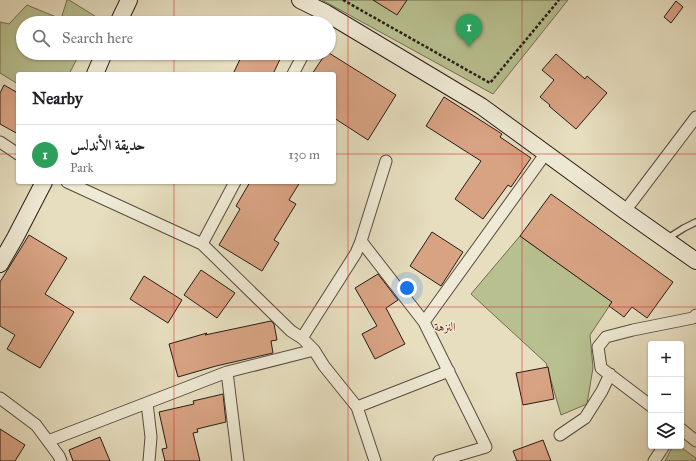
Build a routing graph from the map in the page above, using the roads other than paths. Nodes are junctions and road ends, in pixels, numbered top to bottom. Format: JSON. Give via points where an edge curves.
{"nodes":[{"id":1,"x":129,"y":0,"type":"edge"},
{"id":2,"x":300,"y":0,"type":"edge"},
{"id":3,"x":121,"y":16,"type":"edge"},
{"id":4,"x":320,"y":16,"type":"edge"},
{"id":5,"x":336,"y":25,"type":"edge"},
{"id":6,"x":101,"y":60,"type":"edge"},
{"id":7,"x":300,"y":60,"type":"edge"},
{"id":8,"x":96,"y":72,"type":"edge"},
{"id":9,"x":294,"y":72,"type":"edge"},
{"id":10,"x":696,"y":117,"type":"edge"},
{"id":11,"x":0,"y":142,"type":"edge"},
{"id":12,"x":16,"y":153,"type":"edge"},
{"id":13,"x":546,"y":153,"type":"junction"},
{"id":14,"x":386,"y":161,"type":"dead end"},
{"id":15,"x":43,"y":184,"type":"edge"},
{"id":16,"x":71,"y":184,"type":"edge"},
{"id":17,"x":234,"y":184,"type":"edge"},
{"id":18,"x":625,"y":211,"type":"junction"},
{"id":19,"x":696,"y":222,"type":"edge"},
{"id":20,"x":666,"y":240,"type":"junction"},
{"id":21,"x":361,"y":241,"type":"junction"},
{"id":22,"x":202,"y":244,"type":"junction"},
{"id":23,"x":696,"y":261,"type":"edge"},
{"id":24,"x":0,"y":264,"type":"edge"},
{"id":25,"x":696,"y":315,"type":"edge"},
{"id":26,"x":424,"y":322,"type":"junction"},
{"id":27,"x":302,"y":338,"type":"junction"},
{"id":28,"x":314,"y":350,"type":"junction"},
{"id":29,"x":449,"y":371,"type":"junction"},
{"id":30,"x":227,"y":372,"type":"junction"},
{"id":31,"x":610,"y":374,"type":"junction"},
{"id":32,"x":0,"y":398,"type":"edge"},
{"id":33,"x":147,"y":403,"type":"junction"},
{"id":34,"x":648,"y":404,"type":"edge"},
{"id":35,"x":357,"y":407,"type":"junction"},
{"id":36,"x":684,"y":431,"type":"edge"},
{"id":37,"x":560,"y":435,"type":"dead end"},
{"id":38,"x":48,"y":441,"type":"junction"},
{"id":39,"x":696,"y":441,"type":"edge"},
{"id":40,"x":662,"y":449,"type":"edge"},
{"id":41,"x":57,"y":459,"type":"edge"},
{"id":42,"x":149,"y":461,"type":"edge"},
{"id":43,"x":238,"y":461,"type":"edge"},
{"id":44,"x":375,"y":461,"type":"edge"},
{"id":45,"x":438,"y":461,"type":"edge"},
{"id":46,"x":654,"y":461,"type":"edge"}],
"edges":[{"from":1,"to":3,"type":"street"},
{"from":2,"to":4,"type":"street"},
{"from":5,"to":13,"type":"street","via":[[481,106]]},
{"from":6,"to":8,"type":"street"},
{"from":7,"to":9,"type":"street"},
{"from":10,"to":18,"type":"street"},
{"from":11,"to":12,"type":"street"},
{"from":13,"to":18,"type":"street"},
{"from":13,"to":26,"type":"street"},
{"from":14,"to":21,"type":"street"},
{"from":15,"to":24,"type":"street"},
{"from":16,"to":22,"type":"street"},
{"from":17,"to":22,"type":"street"},
{"from":18,"to":20,"type":"street"},
{"from":19,"to":20,"type":"lane"},
{"from":20,"to":23,"type":"street"},
{"from":21,"to":26,"type":"street"},
{"from":21,"to":27,"type":"street"},
{"from":22,"to":27,"type":"street"},
{"from":25,"to":31,"type":"street","via":[[693,318],[606,337],[598,347],[601,368]]},
{"from":26,"to":29,"type":"street"},
{"from":27,"to":28,"type":"street"},
{"from":28,"to":30,"type":"street"},
{"from":28,"to":35,"type":"street"},
{"from":29,"to":35,"type":"street"},
{"from":29,"to":45,"type":"street","via":[[486,447]]},
{"from":30,"to":33,"type":"street"},
{"from":30,"to":43,"type":"street"},
{"from":31,"to":34,"type":"street"},
{"from":31,"to":37,"type":"street","via":[[585,418]]},
{"from":32,"to":38,"type":"street","via":[[36,426]]},
{"from":33,"to":38,"type":"street"},
{"from":33,"to":42,"type":"street","via":[[151,437]]},
{"from":35,"to":44,"type":"street"},
{"from":36,"to":39,"type":"street"},
{"from":38,"to":41,"type":"street"},
{"from":40,"to":46,"type":"street"}]}
